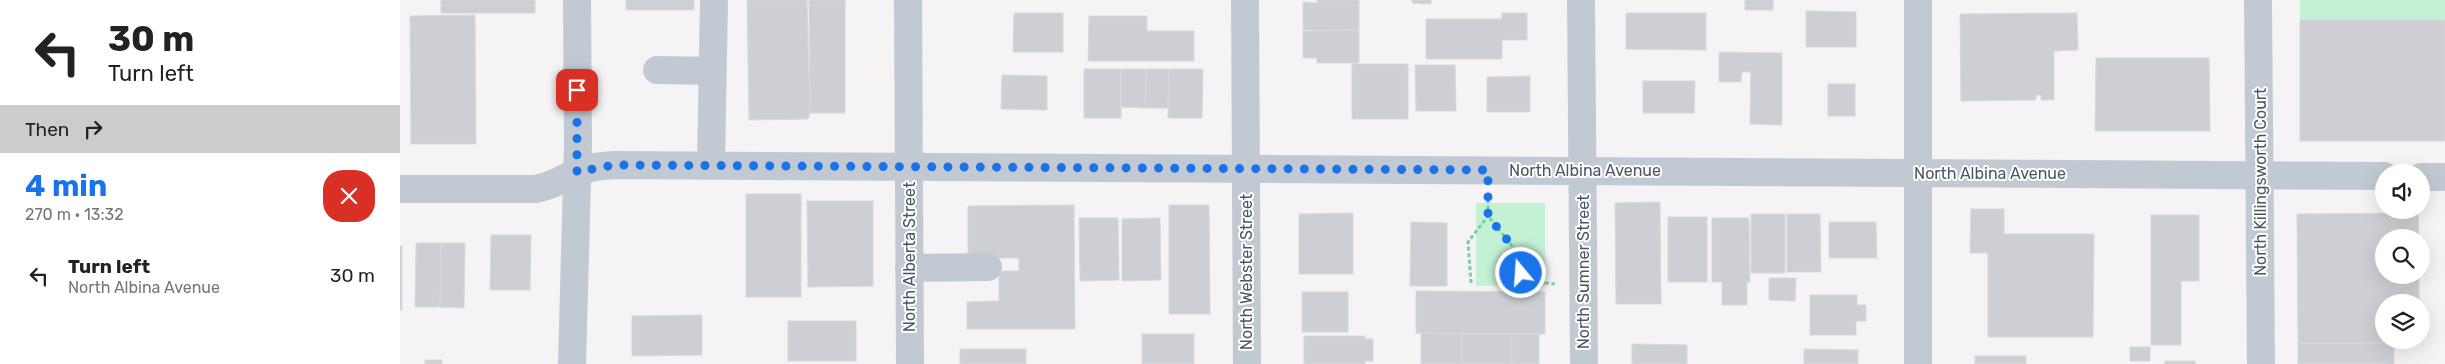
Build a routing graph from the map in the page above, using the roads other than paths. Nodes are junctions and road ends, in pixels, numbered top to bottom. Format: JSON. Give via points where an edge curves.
{"nodes":[{"id":1,"x":577,"y":0,"type":"edge"},
{"id":2,"x":714,"y":0,"type":"edge"},
{"id":3,"x":908,"y":0,"type":"edge"},
{"id":4,"x":1245,"y":0,"type":"edge"},
{"id":5,"x":1581,"y":0,"type":"edge"},
{"id":6,"x":1918,"y":0,"type":"edge"},
{"id":7,"x":2258,"y":0,"type":"edge"},
{"id":8,"x":657,"y":70,"type":"dead end"},
{"id":9,"x":712,"y":71,"type":"junction"},
{"id":10,"x":711,"y":165,"type":"junction"},
{"id":11,"x":908,"y":166,"type":"junction"},
{"id":12,"x":1246,"y":168,"type":"junction"},
{"id":13,"x":1583,"y":171,"type":"junction"},
{"id":14,"x":577,"y":172,"type":"junction"},
{"id":15,"x":1918,"y":173,"type":"junction"},
{"id":16,"x":2260,"y":176,"type":"junction"},
{"id":17,"x":2375,"y":176,"type":"edge"},
{"id":18,"x":2430,"y":177,"type":"edge"},
{"id":19,"x":2445,"y":177,"type":"edge"},
{"id":20,"x":400,"y":189,"type":"edge"},
{"id":21,"x":988,"y":267,"type":"dead end"},
{"id":22,"x":909,"y":268,"type":"junction"},
{"id":23,"x":572,"y":364,"type":"edge"},
{"id":24,"x":910,"y":364,"type":"edge"},
{"id":25,"x":1247,"y":364,"type":"edge"},
{"id":26,"x":1584,"y":364,"type":"edge"},
{"id":27,"x":1918,"y":364,"type":"edge"},
{"id":28,"x":2261,"y":364,"type":"edge"}],
"edges":[{"from":1,"to":14,"type":"street"},
{"from":2,"to":9,"type":"street"},
{"from":3,"to":11,"type":"street","name":"North Alberta Street"},
{"from":4,"to":12,"type":"street","name":"North Webster Street"},
{"from":5,"to":13,"type":"street","name":"North Sumner Street"},
{"from":6,"to":15,"type":"street"},
{"from":7,"to":16,"type":"street","name":"North Killingsworth Court"},
{"from":8,"to":9,"type":"street"},
{"from":9,"to":10,"type":"street"},
{"from":10,"to":11,"type":"street","name":"North Albina Avenue"},
{"from":10,"to":14,"type":"street","name":"North Albina Avenue","via":[[614,165]]},
{"from":11,"to":12,"type":"street","name":"North Albina Avenue"},
{"from":11,"to":22,"type":"street","name":"North Alberta Street"},
{"from":12,"to":13,"type":"street","name":"North Albina Avenue"},
{"from":12,"to":25,"type":"street","name":"North Webster Street"},
{"from":13,"to":15,"type":"street","name":"North Albina Avenue"},
{"from":13,"to":26,"type":"street","name":"North Sumner Street"},
{"from":14,"to":20,"type":"street","name":"North Albina Avenue","via":[[548,187],[535,189]]},
{"from":14,"to":23,"type":"street"},
{"from":15,"to":16,"type":"street","name":"North Albina Avenue"},
{"from":15,"to":27,"type":"street"},
{"from":16,"to":17,"type":"street","name":"North Albina Avenue"},
{"from":16,"to":28,"type":"street","name":"North Killingsworth Court"},
{"from":18,"to":19,"type":"street"},
{"from":21,"to":22,"type":"street"},
{"from":22,"to":24,"type":"street","name":"North Alberta Street"}]}
